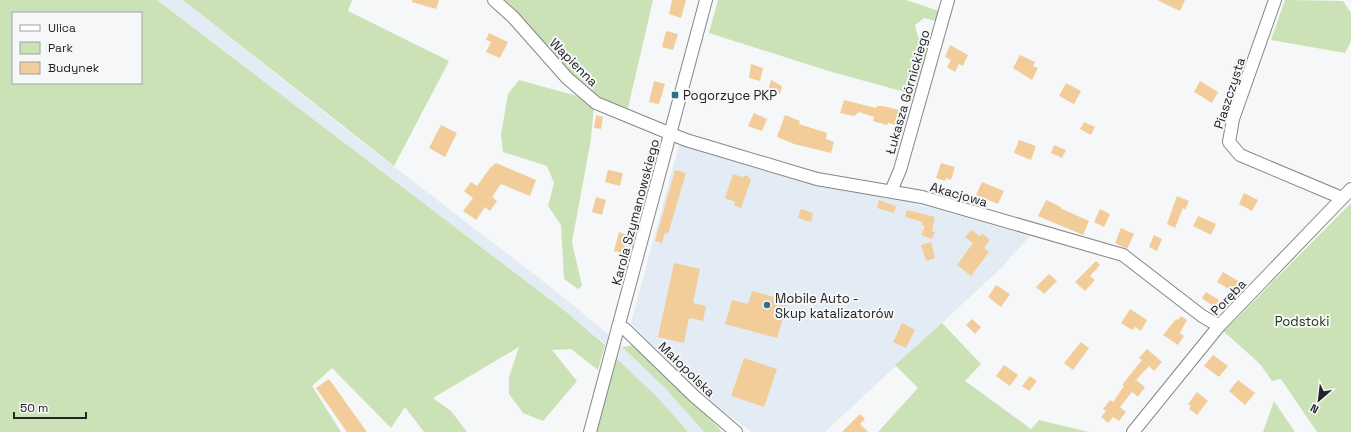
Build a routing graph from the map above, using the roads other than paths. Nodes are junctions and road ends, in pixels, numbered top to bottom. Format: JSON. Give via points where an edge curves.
{"nodes":[{"id":1,"x":494,"y":0,"type":"edge"},
{"id":2,"x":706,"y":0,"type":"edge"},
{"id":3,"x":948,"y":0,"type":"edge"},
{"id":4,"x":1275,"y":0,"type":"edge"},
{"id":5,"x":671,"y":132,"type":"junction"},
{"id":6,"x":891,"y":191,"type":"junction"},
{"id":7,"x":1347,"y":193,"type":"edge"},
{"id":8,"x":1219,"y":326,"type":"junction"},
{"id":9,"x":618,"y":327,"type":"junction"},
{"id":10,"x":590,"y":432,"type":"edge"},
{"id":11,"x":736,"y":432,"type":"edge"},
{"id":12,"x":1133,"y":432,"type":"edge"}],
"edges":[{"from":1,"to":5,"type":"street","name":"Wapienna","via":[[513,17],[567,78],[596,103]]},
{"from":2,"to":5,"type":"street","name":"Karola Szymanowskiego"},
{"from":3,"to":6,"type":"street","name":"Łukasza Górnickiego","via":[[900,170]]},
{"from":4,"to":7,"type":"street","name":"Piaszczysta","via":[[1234,119],[1229,142],[1240,156]]},
{"from":5,"to":6,"type":"street","name":"Akacjowa","via":[[686,140],[817,179],[878,191]]},
{"from":5,"to":9,"type":"street","name":"Karola Szymanowskiego"},
{"from":6,"to":8,"type":"street","name":"Akacjowa","via":[[944,203],[1123,255],[1202,316]]},
{"from":7,"to":8,"type":"street","name":"Poręba"},
{"from":8,"to":12,"type":"street","name":"Poręba"},
{"from":9,"to":10,"type":"street","name":"Karola Szymanowskiego"},
{"from":9,"to":11,"type":"street","name":"Małopolska","via":[[625,329],[694,396]]}]}
